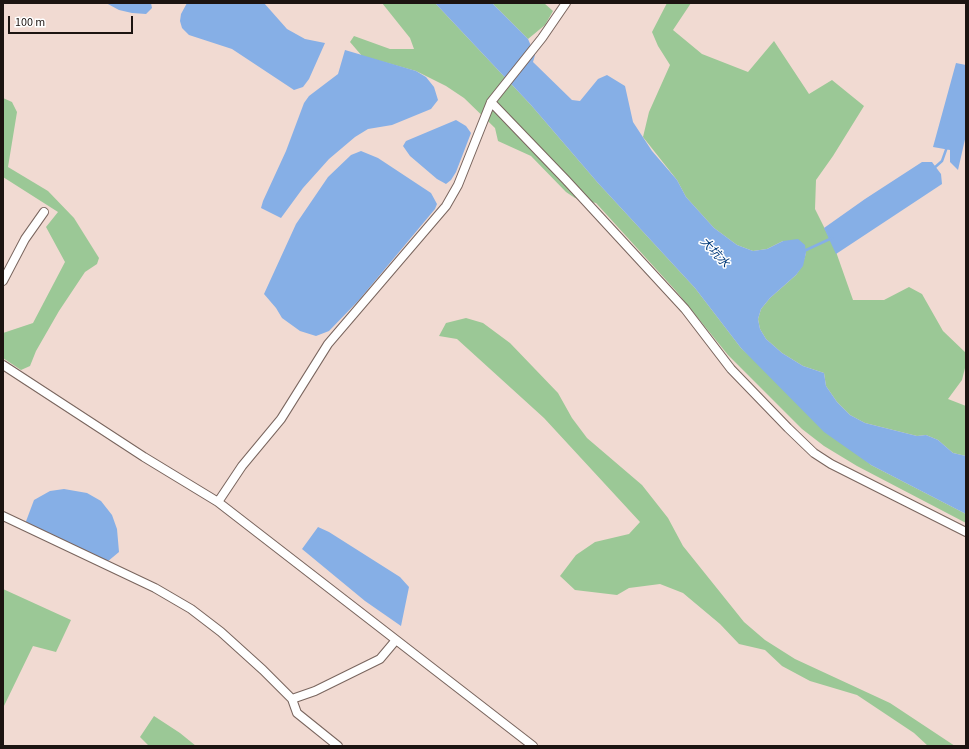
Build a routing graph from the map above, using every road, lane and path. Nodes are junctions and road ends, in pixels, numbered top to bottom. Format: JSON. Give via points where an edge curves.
{"nodes":[{"id":1,"x":566,"y":3,"type":"edge"},
{"id":2,"x":491,"y":102,"type":"junction"},
{"id":3,"x":44,"y":212,"type":"dead end"},
{"id":4,"x":3,"y":281,"type":"edge"},
{"id":5,"x":3,"y":365,"type":"edge"},
{"id":6,"x":218,"y":502,"type":"junction"},
{"id":7,"x":3,"y":516,"type":"edge"},
{"id":8,"x":966,"y":532,"type":"edge"},
{"id":9,"x":396,"y":640,"type":"junction"},
{"id":10,"x":292,"y":699,"type":"junction"},
{"id":11,"x":338,"y":746,"type":"edge"},
{"id":12,"x":533,"y":746,"type":"edge"}],
"edges":[{"from":1,"to":2,"type":"street","via":[[542,38]]},
{"from":2,"to":6,"type":"street","via":[[458,185],[446,206],[328,344],[281,418],[242,466]]},
{"from":2,"to":8,"type":"street","via":[[685,309],[731,369],[814,452],[831,464]]},
{"from":3,"to":4,"type":"street","via":[[25,239]]},
{"from":5,"to":6,"type":"street"},
{"from":6,"to":9,"type":"street"},
{"from":7,"to":10,"type":"street","via":[[155,588],[191,609],[222,632]]},
{"from":9,"to":10,"type":"street","via":[[380,659],[315,691]]},
{"from":9,"to":12,"type":"street"},
{"from":10,"to":11,"type":"street","via":[[297,713]]}]}
